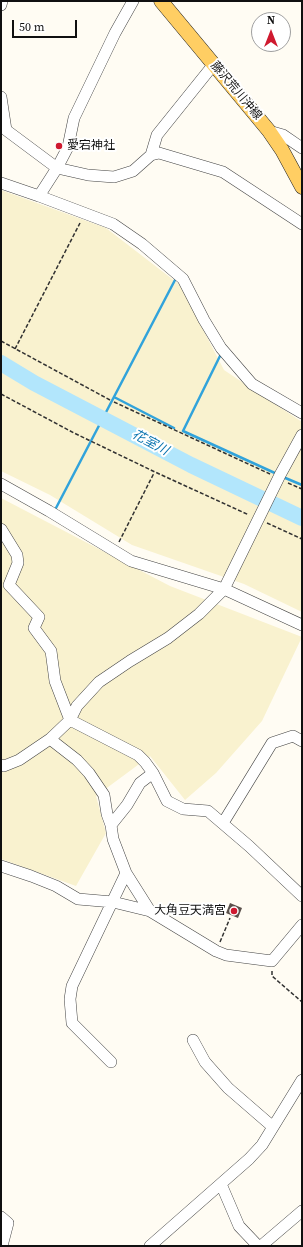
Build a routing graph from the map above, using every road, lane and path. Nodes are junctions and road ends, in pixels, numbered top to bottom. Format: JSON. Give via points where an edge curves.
{"nodes":[{"id":1,"x":2,"y":1,"type":"edge"},
{"id":2,"x":133,"y":1,"type":"edge"},
{"id":3,"x":161,"y":1,"type":"edge"},
{"id":4,"x":1,"y":5,"type":"edge"},
{"id":5,"x":214,"y":64,"type":"junction"},
{"id":6,"x":1,"y":97,"type":"edge"},
{"id":7,"x":269,"y":130,"type":"junction"},
{"id":8,"x":4,"y":131,"type":"edge"},
{"id":9,"x":302,"y":148,"type":"edge"},
{"id":10,"x":151,"y":155,"type":"junction"},
{"id":11,"x":58,"y":168,"type":"junction"},
{"id":12,"x":1,"y":183,"type":"edge"},
{"id":13,"x":302,"y":187,"type":"edge"},
{"id":14,"x":39,"y":196,"type":"junction"},
{"id":15,"x":84,"y":214,"type":"junction"},
{"id":16,"x":302,"y":224,"type":"edge"},
{"id":17,"x":1,"y":341,"type":"edge"},
{"id":18,"x":15,"y":349,"type":"junction"},
{"id":19,"x":1,"y":394,"type":"edge"},
{"id":20,"x":110,"y":400,"type":"dead end"},
{"id":21,"x":114,"y":402,"type":"dead end"},
{"id":22,"x":302,"y":412,"type":"edge"},
{"id":23,"x":302,"y":435,"type":"edge"},
{"id":24,"x":154,"y":472,"type":"junction"},
{"id":25,"x":280,"y":475,"type":"junction"},
{"id":26,"x":1,"y":484,"type":"edge"},
{"id":27,"x":302,"y":489,"type":"edge"},
{"id":28,"x":259,"y":519,"type":"junction"},
{"id":29,"x":1,"y":529,"type":"edge"},
{"id":30,"x":302,"y":539,"type":"edge"},
{"id":31,"x":114,"y":551,"type":"junction"},
{"id":32,"x":224,"y":589,"type":"junction"},
{"id":33,"x":302,"y":625,"type":"edge"},
{"id":34,"x":70,"y":720,"type":"junction"},
{"id":35,"x":50,"y":739,"type":"junction"},
{"id":36,"x":302,"y":741,"type":"edge"},
{"id":37,"x":1,"y":765,"type":"edge"},
{"id":38,"x":153,"y":774,"type":"junction"},
{"id":39,"x":223,"y":823,"type":"junction"},
{"id":40,"x":111,"y":825,"type":"junction"},
{"id":41,"x":1,"y":866,"type":"edge"},
{"id":42,"x":126,"y":873,"type":"junction"},
{"id":43,"x":302,"y":896,"type":"edge"},
{"id":44,"x":113,"y":902,"type":"junction"},
{"id":45,"x":150,"y":911,"type":"junction"},
{"id":46,"x":230,"y":918,"type":"dead end"},
{"id":47,"x":302,"y":925,"type":"edge"},
{"id":48,"x":216,"y":952,"type":"junction"},
{"id":49,"x":272,"y":961,"type":"junction"},
{"id":50,"x":302,"y":1002,"type":"edge"},
{"id":51,"x":193,"y":1040,"type":"dead end"},
{"id":52,"x":111,"y":1062,"type":"dead end"},
{"id":53,"x":302,"y":1080,"type":"edge"},
{"id":54,"x":273,"y":1127,"type":"junction"},
{"id":55,"x":221,"y":1184,"type":"junction"},
{"id":56,"x":302,"y":1211,"type":"edge"},
{"id":57,"x":1,"y":1217,"type":"edge"},
{"id":58,"x":2,"y":1246,"type":"edge"},
{"id":59,"x":150,"y":1246,"type":"edge"},
{"id":60,"x":260,"y":1246,"type":"edge"}],
"edges":[{"from":1,"to":4,"type":"street"},
{"from":2,"to":11,"type":"street","via":[[74,118],[68,147]]},
{"from":3,"to":5,"type":"main road","name":"藤沢荒川沖線"},
{"from":5,"to":7,"type":"main road","name":"藤沢荒川沖線"},
{"from":5,"to":10,"type":"street","via":[[157,135]]},
{"from":6,"to":8,"type":"street"},
{"from":7,"to":9,"type":"street","via":[[284,135]]},
{"from":7,"to":13,"type":"main road","name":"藤沢荒川沖線"},
{"from":8,"to":11,"type":"street"},
{"from":10,"to":11,"type":"street","via":[[133,171],[114,177],[88,175]]},
{"from":10,"to":16,"type":"street","via":[[159,153],[223,172]]},
{"from":11,"to":14,"type":"street"},
{"from":12,"to":14,"type":"street"},
{"from":14,"to":15,"type":"street"},
{"from":15,"to":18,"type":"path"},
{"from":15,"to":22,"type":"street","via":[[113,224],[142,244],[183,279],[221,348],[252,384]]},
{"from":17,"to":18,"type":"path"},
{"from":18,"to":20,"type":"path"},
{"from":19,"to":24,"type":"path"},
{"from":21,"to":25,"type":"path","via":[[270,474]]},
{"from":23,"to":25,"type":"street"},
{"from":24,"to":28,"type":"path"},
{"from":24,"to":31,"type":"path"},
{"from":25,"to":27,"type":"path","via":[[284,481]]},
{"from":25,"to":28,"type":"street"},
{"from":26,"to":31,"type":"street"},
{"from":28,"to":30,"type":"path"},
{"from":28,"to":32,"type":"street"},
{"from":29,"to":34,"type":"street","via":[[17,555],[18,562],[9,585],[39,617],[34,628],[51,651],[55,681]]},
{"from":31,"to":32,"type":"street","via":[[131,562]]},
{"from":32,"to":33,"type":"street"},
{"from":32,"to":34,"type":"street","via":[[199,614],[168,638],[100,682],[77,706]]},
{"from":34,"to":35,"type":"street"},
{"from":34,"to":38,"type":"street","via":[[138,755]]},
{"from":35,"to":37,"type":"street","via":[[19,760]]},
{"from":35,"to":40,"type":"street","via":[[89,773],[104,795]]},
{"from":36,"to":39,"type":"street","via":[[294,736],[272,742]]},
{"from":38,"to":39,"type":"street","via":[[167,801],[183,808],[208,811]]},
{"from":38,"to":40,"type":"street","via":[[140,783]]},
{"from":39,"to":43,"type":"street"},
{"from":40,"to":42,"type":"street","via":[[113,839]]},
{"from":41,"to":44,"type":"street","via":[[56,886],[78,899]]},
{"from":42,"to":44,"type":"street"},
{"from":42,"to":45,"type":"street"},
{"from":44,"to":45,"type":"street"},
{"from":44,"to":52,"type":"street","via":[[72,986],[70,999],[72,1022]]},
{"from":45,"to":48,"type":"street"},
{"from":46,"to":48,"type":"path"},
{"from":47,"to":49,"type":"street"},
{"from":48,"to":49,"type":"street"},
{"from":49,"to":50,"type":"path","via":[[272,976]]},
{"from":51,"to":54,"type":"street","via":[[205,1062],[228,1088]]},
{"from":53,"to":54,"type":"street"},
{"from":54,"to":55,"type":"street","via":[[262,1145]]},
{"from":55,"to":59,"type":"street"},
{"from":55,"to":60,"type":"street","via":[[239,1226]]},
{"from":56,"to":60,"type":"street"},
{"from":57,"to":58,"type":"street","via":[[8,1224]]}]}
